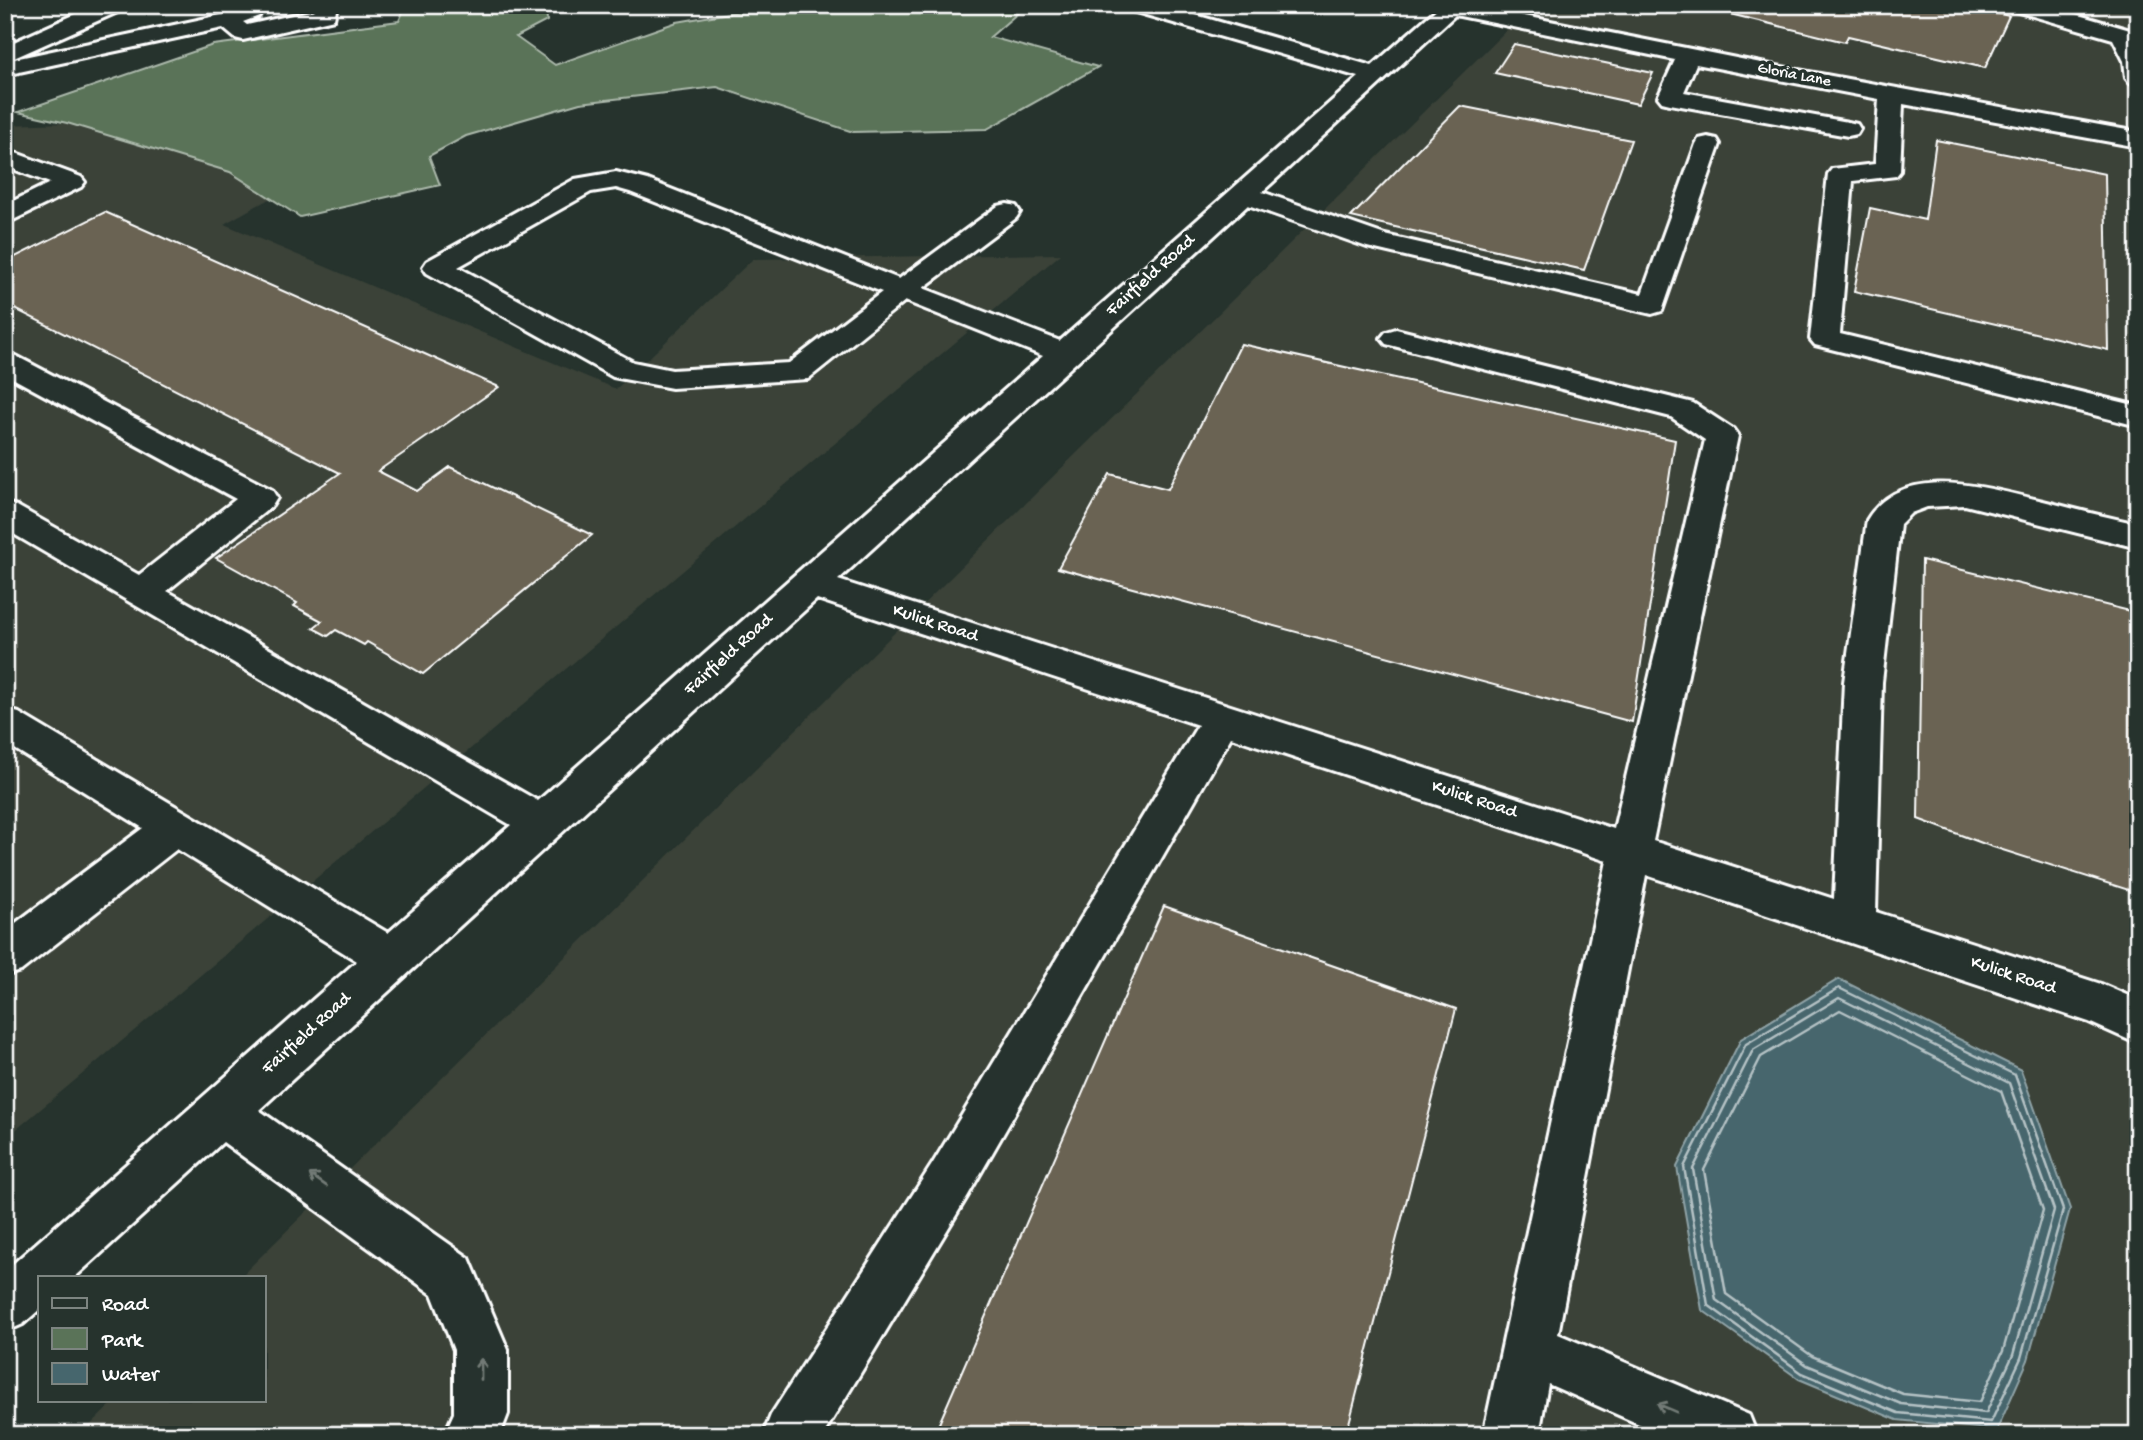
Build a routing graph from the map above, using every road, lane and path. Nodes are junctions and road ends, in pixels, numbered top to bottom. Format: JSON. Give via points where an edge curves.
{"nodes":[{"id":1,"x":114,"y":5,"type":"edge"},
{"id":2,"x":205,"y":5,"type":"edge"},
{"id":3,"x":326,"y":5,"type":"edge"},
{"id":4,"x":1137,"y":5,"type":"edge"},
{"id":5,"x":2020,"y":5,"type":"edge"},
{"id":6,"x":1452,"y":7,"type":"edge"},
{"id":7,"x":245,"y":13,"type":"edge"},
{"id":8,"x":117,"y":45,"type":"junction"},
{"id":9,"x":5,"y":55,"type":"edge"},
{"id":10,"x":1688,"y":55,"type":"junction"},
{"id":11,"x":5,"y":68,"type":"edge"},
{"id":12,"x":1376,"y":75,"type":"junction"},
{"id":13,"x":2138,"y":78,"type":"edge"},
{"id":14,"x":1891,"y":94,"type":"junction"},
{"id":15,"x":1848,"y":129,"type":"dead end"},
{"id":16,"x":2138,"y":140,"type":"edge"},
{"id":17,"x":1708,"y":144,"type":"dead end"},
{"id":18,"x":5,"y":157,"type":"edge"},
{"id":19,"x":1242,"y":194,"type":"junction"},
{"id":20,"x":1007,"y":212,"type":"dead end"},
{"id":21,"x":5,"y":216,"type":"edge"},
{"id":22,"x":902,"y":290,"type":"junction"},
{"id":23,"x":1396,"y":338,"type":"dead end"},
{"id":24,"x":1065,"y":354,"type":"junction"},
{"id":25,"x":5,"y":362,"type":"edge"},
{"id":26,"x":2138,"y":416,"type":"edge"},
{"id":27,"x":5,"y":514,"type":"edge"},
{"id":28,"x":2138,"y":536,"type":"edge"},
{"id":29,"x":808,"y":583,"type":"junction"},
{"id":30,"x":142,"y":592,"type":"junction"},
{"id":31,"x":1222,"y":718,"type":"junction"},
{"id":32,"x":5,"y":724,"type":"edge"},
{"id":33,"x":542,"y":823,"type":"junction"},
{"id":34,"x":175,"y":827,"type":"junction"},
{"id":35,"x":1630,"y":851,"type":"junction"},
{"id":36,"x":1854,"y":924,"type":"junction"},
{"id":37,"x":5,"y":957,"type":"edge"},
{"id":38,"x":391,"y":958,"type":"junction"},
{"id":39,"x":2138,"y":1023,"type":"edge"},
{"id":40,"x":222,"y":1112,"type":"junction"},
{"id":41,"x":38,"y":1276,"type":"edge"},
{"id":42,"x":39,"y":1276,"type":"edge"},
{"id":43,"x":5,"y":1306,"type":"edge"},
{"id":44,"x":1528,"y":1348,"type":"junction"},
{"id":45,"x":472,"y":1435,"type":"edge"},
{"id":46,"x":790,"y":1435,"type":"edge"},
{"id":47,"x":1511,"y":1435,"type":"edge"},
{"id":48,"x":1729,"y":1435,"type":"edge"}],
"edges":[{"from":1,"to":9,"type":"main road"},
{"from":2,"to":8,"type":"main road"},
{"from":3,"to":7,"type":"main road","via":[[326,14],[243,33]]},
{"from":4,"to":12,"type":"main road"},
{"from":5,"to":13,"type":"main road","via":[[2122,35],[2136,61]]},
{"from":6,"to":10,"type":"main road","name":"Gloria Lane"},
{"from":6,"to":12,"type":"main road","name":"Fairfield Road"},
{"from":7,"to":8,"type":"main road"},
{"from":8,"to":11,"type":"main road"},
{"from":10,"to":14,"type":"main road","name":"Gloria Lane"},
{"from":10,"to":15,"type":"main road","via":[[1670,97]]},
{"from":12,"to":19,"type":"main road","name":"Fairfield Road"},
{"from":14,"to":16,"type":"main road","name":"Gloria Lane"},
{"from":14,"to":26,"type":"main road","via":[[1887,171],[1841,174],[1825,339]]},
{"from":17,"to":19,"type":"main road","via":[[1652,305],[1377,240]]},
{"from":18,"to":21,"type":"main road","via":[[72,182]]},
{"from":19,"to":24,"type":"main road","name":"Fairfield Road"},
{"from":20,"to":22,"type":"main road"},
{"from":22,"to":22,"type":"main road","via":[[797,372],[672,379],[624,370],[437,267],[584,185],[615,180]]},
{"from":22,"to":24,"type":"main road"},
{"from":23,"to":35,"type":"main road","via":[[1682,410],[1722,436]]},
{"from":24,"to":29,"type":"main road","name":"Fairfield Road"},
{"from":25,"to":30,"type":"main road","via":[[260,498]]},
{"from":27,"to":30,"type":"main road"},
{"from":28,"to":36,"type":"main road","via":[[1965,494],[1924,496],[1899,505],[1884,520],[1863,682]]},
{"from":29,"to":31,"type":"main road","name":"Kulick Road"},
{"from":29,"to":33,"type":"main road","name":"Fairfield Road"},
{"from":30,"to":33,"type":"main road"},
{"from":31,"to":35,"type":"main road","name":"Kulick Road"},
{"from":31,"to":46,"type":"main road","via":[[950,1180]]},
{"from":32,"to":34,"type":"main road"},
{"from":33,"to":38,"type":"main road","name":"Fairfield Road"},
{"from":34,"to":37,"type":"main road"},
{"from":34,"to":38,"type":"main road"},
{"from":35,"to":36,"type":"main road","name":"Kulick Road"},
{"from":35,"to":44,"type":"main road"},
{"from":36,"to":39,"type":"main road","name":"Kulick Road","via":[[2101,1005]]},
{"from":38,"to":40,"type":"main road","name":"Fairfield Road"},
{"from":40,"to":42,"type":"main road","name":"Fairfield Road"},
{"from":45,"to":40,"type":"main road","one_way":true,"via":[[481,1415],[481,1350],[451,1276]]},
{"from":41,"to":43,"type":"main road","name":"Fairfield Road"},
{"from":44,"to":47,"type":"main road"},
{"from":48,"to":44,"type":"main road","one_way":true}]}
